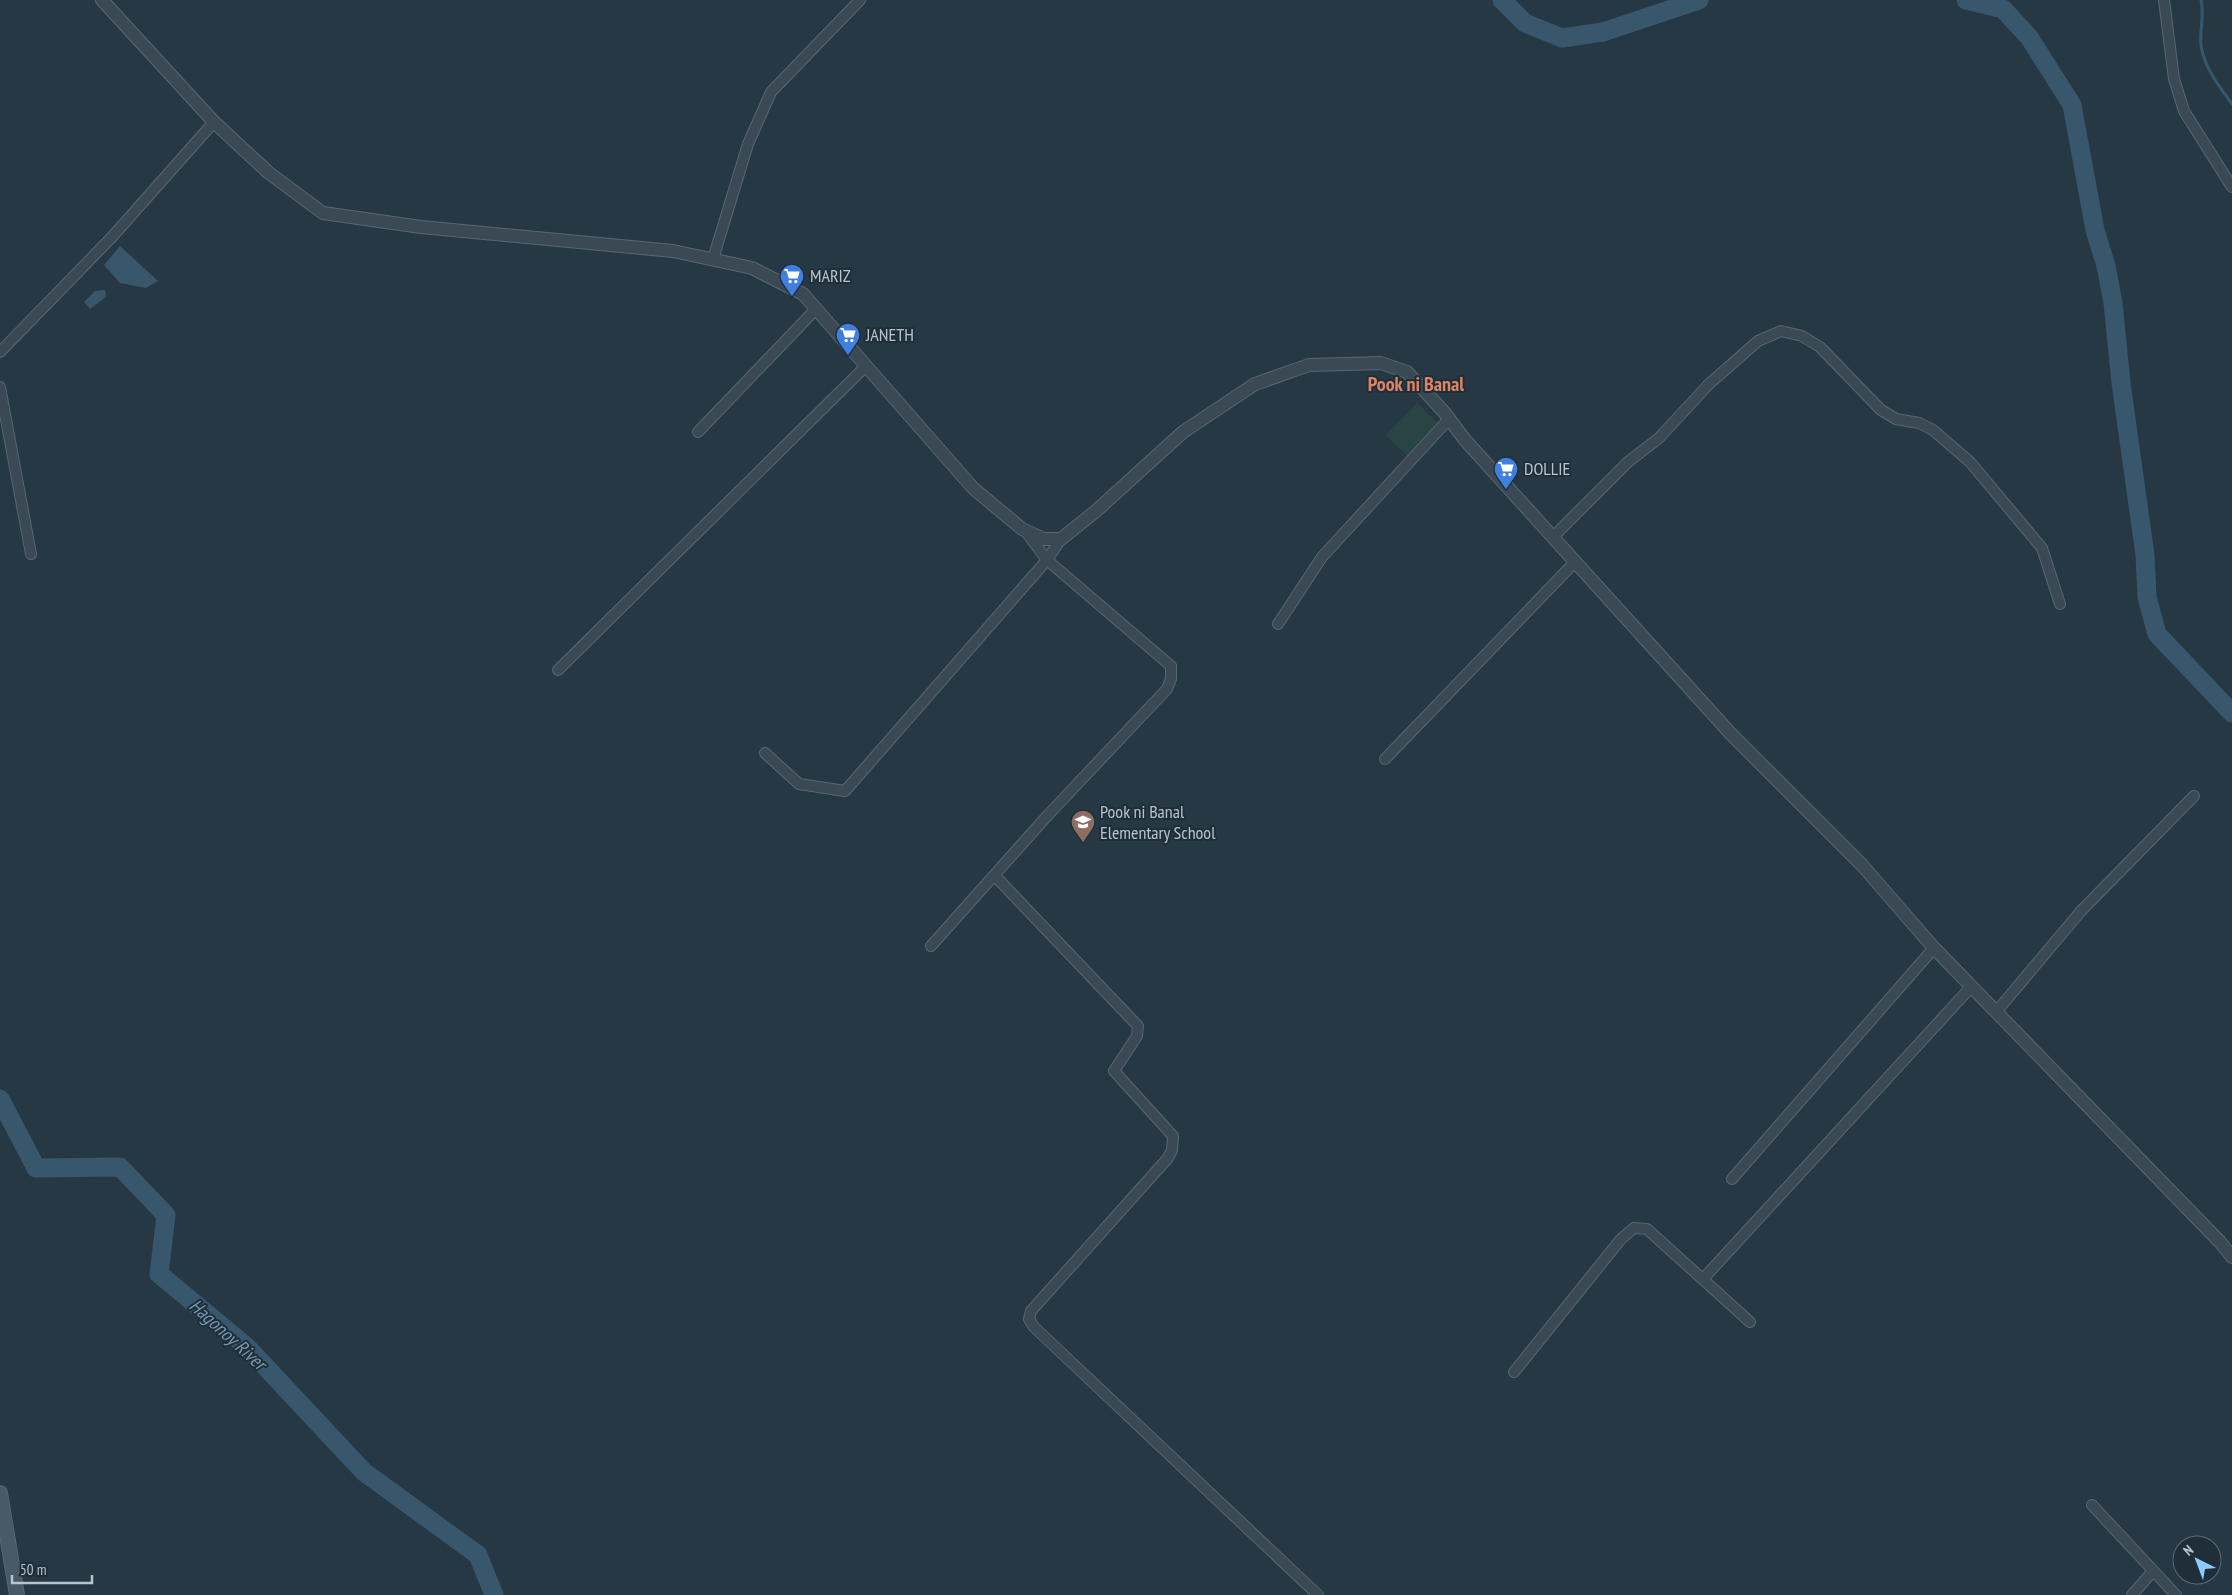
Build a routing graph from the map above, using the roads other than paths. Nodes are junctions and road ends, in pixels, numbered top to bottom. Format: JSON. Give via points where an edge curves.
{"nodes":[{"id":1,"x":102,"y":0,"type":"edge"},
{"id":2,"x":860,"y":0,"type":"edge"},
{"id":3,"x":2164,"y":0,"type":"edge"},
{"id":4,"x":214,"y":122,"type":"junction"},
{"id":5,"x":2232,"y":186,"type":"edge"},
{"id":6,"x":712,"y":259,"type":"junction"},
{"id":7,"x":816,"y":310,"type":"junction"},
{"id":8,"x":0,"y":352,"type":"edge"},
{"id":9,"x":865,"y":367,"type":"junction"},
{"id":10,"x":0,"y":387,"type":"edge"},
{"id":11,"x":1449,"y":419,"type":"junction"},
{"id":12,"x":698,"y":432,"type":"dead end"},
{"id":13,"x":1026,"y":531,"type":"junction"},
{"id":14,"x":1553,"y":538,"type":"junction"},
{"id":15,"x":1061,"y":539,"type":"junction"},
{"id":16,"x":30,"y":554,"type":"dead end"},
{"id":17,"x":1047,"y":560,"type":"junction"},
{"id":18,"x":1575,"y":562,"type":"junction"},
{"id":19,"x":2060,"y":604,"type":"dead end"},
{"id":20,"x":1278,"y":624,"type":"dead end"},
{"id":21,"x":558,"y":670,"type":"dead end"},
{"id":22,"x":765,"y":753,"type":"dead end"},
{"id":23,"x":1385,"y":759,"type":"dead end"},
{"id":24,"x":2194,"y":796,"type":"dead end"},
{"id":25,"x":995,"y":876,"type":"junction"},
{"id":26,"x":931,"y":946,"type":"dead end"},
{"id":27,"x":1934,"y":948,"type":"junction"},
{"id":28,"x":1971,"y":987,"type":"junction"},
{"id":29,"x":1996,"y":1012,"type":"junction"},
{"id":30,"x":1732,"y":1179,"type":"dead end"},
{"id":31,"x":2232,"y":1257,"type":"edge"},
{"id":32,"x":1703,"y":1279,"type":"junction"},
{"id":33,"x":1750,"y":1322,"type":"dead end"},
{"id":34,"x":1514,"y":1372,"type":"dead end"},
{"id":35,"x":0,"y":1493,"type":"edge"},
{"id":36,"x":2092,"y":1505,"type":"dead end"},
{"id":37,"x":2153,"y":1571,"type":"junction"},
{"id":38,"x":16,"y":1595,"type":"edge"},
{"id":39,"x":1318,"y":1595,"type":"edge"},
{"id":40,"x":2132,"y":1595,"type":"edge"},
{"id":41,"x":2176,"y":1595,"type":"edge"}],
"edges":[{"from":1,"to":4,"type":"street"},
{"from":2,"to":6,"type":"street","via":[[771,92],[748,144]]},
{"from":3,"to":5,"type":"street","via":[[2174,79],[2184,111]]},
{"from":4,"to":6,"type":"street","via":[[269,174],[323,213],[421,227],[673,251]]},
{"from":4,"to":8,"type":"street","via":[[112,237]]},
{"from":6,"to":7,"type":"street","via":[[752,268],[803,294]]},
{"from":7,"to":9,"type":"street"},
{"from":7,"to":12,"type":"street"},
{"from":9,"to":13,"type":"street","via":[[973,488]]},
{"from":9,"to":21,"type":"street"},
{"from":10,"to":16,"type":"street"},
{"from":11,"to":14,"type":"street"},
{"from":11,"to":15,"type":"street","via":[[1407,372],[1381,363],[1309,366],[1255,384],[1184,432],[1096,512]]},
{"from":11,"to":20,"type":"street","via":[[1322,557]]},
{"from":13,"to":15,"type":"street","via":[[1044,539]]},
{"from":13,"to":17,"type":"street"},
{"from":14,"to":18,"type":"street"},
{"from":14,"to":19,"type":"street","via":[[1628,462],[1659,438],[1709,384],[1758,341],[1781,331],[1802,336],[1820,347],[1881,410],[1896,419],[1919,423],[1933,430],[1970,462],[2042,548]]},
{"from":15,"to":17,"type":"street"},
{"from":17,"to":22,"type":"street","via":[[845,791],[799,784]]},
{"from":17,"to":25,"type":"street","via":[[1171,666],[1171,679],[1167,689]]},
{"from":18,"to":23,"type":"street"},
{"from":18,"to":27,"type":"street","via":[[1731,734],[1862,865]]},
{"from":24,"to":29,"type":"street","via":[[2081,910]]},
{"from":25,"to":26,"type":"street"},
{"from":25,"to":39,"type":"street","via":[[1138,1026],[1137,1036],[1114,1071],[1173,1136],[1168,1158],[1031,1311],[1029,1319]]},
{"from":27,"to":28,"type":"street"},
{"from":27,"to":30,"type":"street"},
{"from":28,"to":29,"type":"street"},
{"from":28,"to":32,"type":"street"},
{"from":29,"to":31,"type":"street"},
{"from":32,"to":33,"type":"street"},
{"from":32,"to":34,"type":"street","via":[[1646,1229],[1634,1228],[1621,1239]]},
{"from":35,"to":38,"type":"main road"},
{"from":36,"to":37,"type":"street"},
{"from":37,"to":40,"type":"street"},
{"from":37,"to":41,"type":"street"}]}
